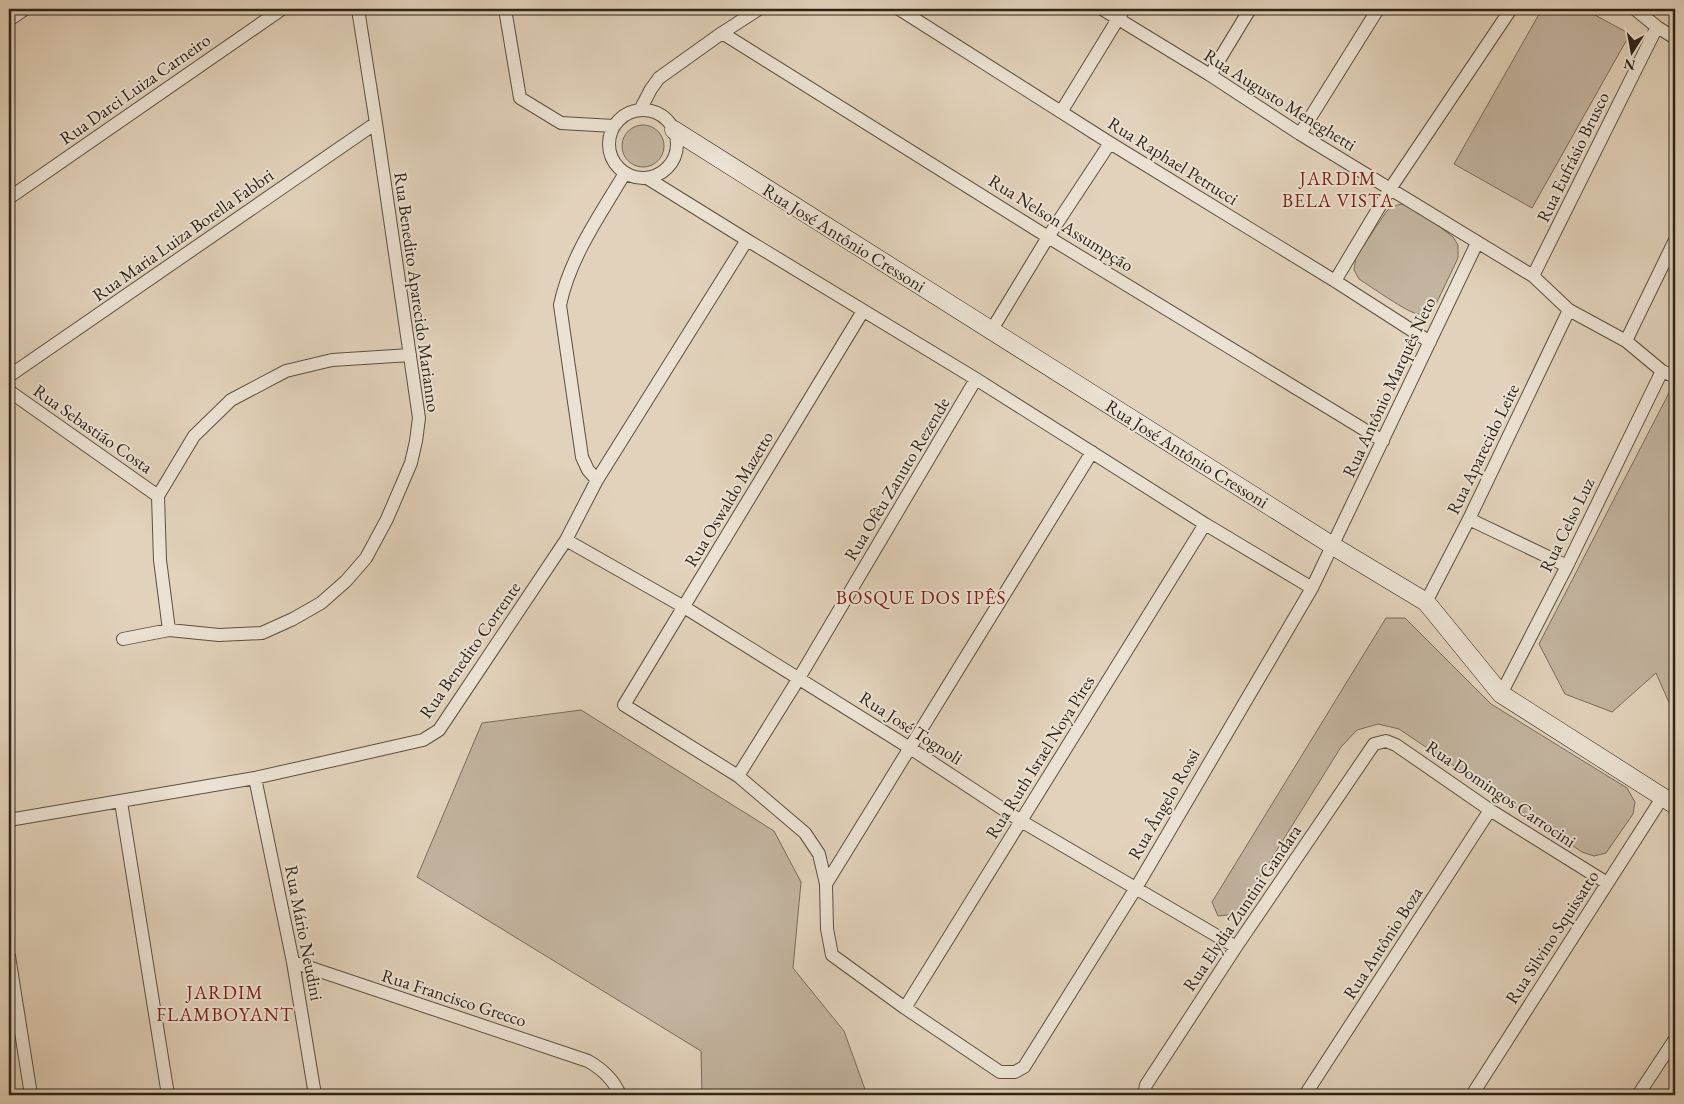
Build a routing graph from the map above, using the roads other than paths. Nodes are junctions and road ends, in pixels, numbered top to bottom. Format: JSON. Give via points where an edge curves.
{"nodes":[{"id":1,"x":25,"y":9,"type":"edge"},
{"id":2,"x":282,"y":9,"type":"edge"},
{"id":3,"x":358,"y":9,"type":"edge"},
{"id":4,"x":505,"y":9,"type":"edge"},
{"id":5,"x":759,"y":9,"type":"edge"},
{"id":6,"x":898,"y":9,"type":"edge"},
{"id":7,"x":1102,"y":9,"type":"edge"},
{"id":8,"x":1250,"y":9,"type":"edge"},
{"id":9,"x":1378,"y":9,"type":"edge"},
{"id":10,"x":1511,"y":9,"type":"edge"},
{"id":11,"x":1634,"y":9,"type":"edge"},
{"id":12,"x":1121,"y":14,"type":"edge"},
{"id":13,"x":9,"y":20,"type":"edge"},
{"id":14,"x":1657,"y":27,"type":"junction"},
{"id":15,"x":722,"y":33,"type":"junction"},
{"id":16,"x":1675,"y":38,"type":"edge"},
{"id":17,"x":1210,"y":75,"type":"junction"},
{"id":18,"x":640,"y":110,"type":"junction"},
{"id":19,"x":1061,"y":112,"type":"junction"},
{"id":20,"x":376,"y":123,"type":"junction"},
{"id":21,"x":614,"y":126,"type":"junction"},
{"id":22,"x":674,"y":130,"type":"junction"},
{"id":23,"x":1300,"y":134,"type":"junction"},
{"id":24,"x":1110,"y":143,"type":"junction"},
{"id":25,"x":625,"y":173,"type":"junction"},
{"id":26,"x":647,"y":178,"type":"junction"},
{"id":27,"x":1390,"y":189,"type":"junction"},
{"id":28,"x":9,"y":198,"type":"edge"},
{"id":29,"x":1048,"y":237,"type":"junction"},
{"id":30,"x":747,"y":240,"type":"junction"},
{"id":31,"x":1675,"y":240,"type":"edge"},
{"id":32,"x":1477,"y":243,"type":"junction"},
{"id":33,"x":1533,"y":276,"type":"junction"},
{"id":34,"x":1335,"y":281,"type":"junction"},
{"id":35,"x":1569,"y":310,"type":"junction"},
{"id":36,"x":863,"y":311,"type":"junction"},
{"id":37,"x":991,"y":331,"type":"junction"},
{"id":38,"x":1626,"y":341,"type":"junction"},
{"id":39,"x":1430,"y":342,"type":"junction"},
{"id":40,"x":410,"y":355,"type":"junction"},
{"id":41,"x":1662,"y":371,"type":"junction"},
{"id":42,"x":9,"y":376,"type":"edge"},
{"id":43,"x":1675,"y":377,"type":"edge"},
{"id":44,"x":976,"y":379,"type":"junction"},
{"id":45,"x":9,"y":391,"type":"edge"},
{"id":46,"x":1383,"y":441,"type":"junction"},
{"id":47,"x":1092,"y":452,"type":"junction"},
{"id":48,"x":597,"y":480,"type":"junction"},
{"id":49,"x":158,"y":496,"type":"junction"},
{"id":50,"x":1469,"y":520,"type":"junction"},
{"id":51,"x":1205,"y":524,"type":"junction"},
{"id":52,"x":566,"y":540,"type":"junction"},
{"id":53,"x":1333,"y":546,"type":"junction"},
{"id":54,"x":1567,"y":566,"type":"junction"},
{"id":55,"x":1312,"y":588,"type":"junction"},
{"id":56,"x":1426,"y":602,"type":"junction"},
{"id":57,"x":684,"y":607,"type":"junction"},
{"id":58,"x":169,"y":630,"type":"junction"},
{"id":59,"x":123,"y":639,"type":"dead end"},
{"id":60,"x":799,"y":678,"type":"junction"},
{"id":61,"x":1501,"y":694,"type":"junction"},
{"id":62,"x":1374,"y":744,"type":"joint"},
{"id":63,"x":910,"y":748,"type":"junction"},
{"id":64,"x":738,"y":776,"type":"junction"},
{"id":65,"x":255,"y":778,"type":"junction"},
{"id":66,"x":1669,"y":801,"type":"edge"},
{"id":67,"x":121,"y":802,"type":"junction"},
{"id":68,"x":1490,"y":810,"type":"junction"},
{"id":69,"x":9,"y":820,"type":"edge"},
{"id":70,"x":1021,"y":821,"type":"junction"},
{"id":71,"x":1607,"y":883,"type":"junction"},
{"id":72,"x":826,"y":884,"type":"junction"},
{"id":73,"x":1136,"y":888,"type":"junction"},
{"id":74,"x":1236,"y":947,"type":"junction"},
{"id":75,"x":9,"y":956,"type":"edge"},
{"id":76,"x":293,"y":962,"type":"junction"},
{"id":77,"x":905,"y":1008,"type":"junction"},
{"id":78,"x":1675,"y":1039,"type":"edge"},
{"id":79,"x":31,"y":1095,"type":"edge"},
{"id":80,"x":168,"y":1095,"type":"edge"},
{"id":81,"x":314,"y":1095,"type":"edge"},
{"id":82,"x":620,"y":1095,"type":"edge"},
{"id":83,"x":1144,"y":1095,"type":"edge"},
{"id":84,"x":1305,"y":1095,"type":"edge"},
{"id":85,"x":1472,"y":1095,"type":"edge"},
{"id":86,"x":1638,"y":1095,"type":"edge"}],
"edges":[{"from":1,"to":13,"type":"street"},
{"from":2,"to":28,"type":"street","name":"Rua Darci Luiza Carneiro"},
{"from":3,"to":20,"type":"street","name":"Rua Benedito Aparecido Marianno"},
{"from":4,"to":21,"type":"street","via":[[520,98],[561,123]]},
{"from":5,"to":15,"type":"street"},
{"from":6,"to":19,"type":"street","name":"Rua Raphael Petrucci"},
{"from":7,"to":12,"type":"street","name":"Rua Augusto Meneghetti"},
{"from":8,"to":17,"type":"street"},
{"from":9,"to":23,"type":"street"},
{"from":10,"to":27,"type":"street"},
{"from":11,"to":14,"type":"street"},
{"from":12,"to":17,"type":"street","name":"Rua Augusto Meneghetti"},
{"from":12,"to":19,"type":"street"},
{"from":14,"to":16,"type":"street"},
{"from":14,"to":33,"type":"street","name":"Rua Eufrásio Brusco"},
{"from":15,"to":18,"type":"street","via":[[659,78]]},
{"from":15,"to":29,"type":"street","name":"Rua Nelson Assumpção"},
{"from":17,"to":23,"type":"street","name":"Rua Augusto Meneghetti"},
{"from":18,"to":21,"type":"street","via":[[630,112]]},
{"from":18,"to":22,"type":"street","via":[[660,115]]},
{"from":19,"to":24,"type":"street","name":"Rua Raphael Petrucci"},
{"from":20,"to":40,"type":"street","name":"Rua Benedito Aparecido Marianno"},
{"from":20,"to":42,"type":"street","name":"Rua Maria Luiza Borella Fabbri"},
{"from":21,"to":25,"type":"street","via":[[610,136],[611,156]]},
{"from":22,"to":26,"type":"street","via":[[677,140],[673,161],[657,175]]},
{"from":22,"to":37,"type":"street","name":"Rua José Antônio Cressoni"},
{"from":23,"to":27,"type":"street","name":"Rua Augusto Meneghetti"},
{"from":24,"to":29,"type":"street"},
{"from":24,"to":34,"type":"street","name":"Rua Raphael Petrucci"},
{"from":25,"to":26,"type":"street"},
{"from":25,"to":48,"type":"street","via":[[575,258],[560,305],[582,458]]},
{"from":26,"to":30,"type":"street"},
{"from":27,"to":32,"type":"street","name":"Rua Augusto Meneghetti"},
{"from":27,"to":34,"type":"street"},
{"from":29,"to":37,"type":"street"},
{"from":29,"to":46,"type":"street","name":"Rua Nelson Assumpção"},
{"from":30,"to":36,"type":"street"},
{"from":30,"to":48,"type":"street","name":"Rua Benedito Corrente"},
{"from":31,"to":38,"type":"street"},
{"from":32,"to":33,"type":"street","name":"Rua Augusto Meneghetti"},
{"from":32,"to":39,"type":"street","name":"Rua Antônio Marquês Neto"},
{"from":33,"to":35,"type":"street","name":"Rua Augusto Meneghetti"},
{"from":34,"to":39,"type":"street","name":"Rua Raphael Petrucci"},
{"from":35,"to":38,"type":"street","name":"Rua Augusto Meneghetti"},
{"from":35,"to":50,"type":"street","name":"Rua Aparecido Leite"},
{"from":36,"to":44,"type":"street"},
{"from":36,"to":57,"type":"street","name":"Rua Oswaldo Mazetto"},
{"from":37,"to":53,"type":"street","name":"Rua José Antônio Cressoni"},
{"from":38,"to":41,"type":"street","name":"Rua Augusto Meneghetti"},
{"from":39,"to":46,"type":"street","name":"Rua Antônio Marquês Neto"},
{"from":40,"to":49,"type":"street","via":[[332,360],[286,371],[231,400],[194,436]]},
{"from":40,"to":58,"type":"street","name":"Rua Benedito Aparecido Marianno","via":[[418,418],[411,463],[366,558],[346,581],[321,603],[262,632],[219,635]]},
{"from":41,"to":43,"type":"street","name":"Rua Augusto Meneghetti"},
{"from":41,"to":54,"type":"street","name":"Rua Celso Luz"},
{"from":44,"to":47,"type":"street"},
{"from":44,"to":60,"type":"street","name":"Rua Ofêu Zanuto Rezende"},
{"from":45,"to":49,"type":"street","name":"Rua Sebastião Costa"},
{"from":46,"to":53,"type":"street","name":"Rua Antônio Marquês Neto"},
{"from":47,"to":51,"type":"street"},
{"from":47,"to":63,"type":"street"},
{"from":48,"to":52,"type":"street","name":"Rua Benedito Corrente"},
{"from":49,"to":58,"type":"street","via":[[160,560]]},
{"from":50,"to":54,"type":"street"},
{"from":50,"to":56,"type":"street","name":"Rua Aparecido Leite"},
{"from":51,"to":55,"type":"street"},
{"from":51,"to":70,"type":"street","name":"Rua Ruth Israel Noya Pires"},
{"from":52,"to":57,"type":"street","name":"Rua José Tognoli"},
{"from":52,"to":65,"type":"street","name":"Rua Benedito Corrente","via":[[439,730],[423,740]]},
{"from":53,"to":55,"type":"street","name":"Rua Ângelo Rossi"},
{"from":53,"to":56,"type":"street","name":"Rua José Antônio Cressoni"},
{"from":54,"to":61,"type":"street","name":"Rua Celso Luz"},
{"from":55,"to":73,"type":"street","name":"Rua Ângelo Rossi"},
{"from":56,"to":61,"type":"street","name":"Rua José Antônio Cressoni"},
{"from":57,"to":60,"type":"street","name":"Rua José Tognoli"},
{"from":57,"to":64,"type":"street","name":"Rua Oswaldo Mazetto","via":[[624,705]]},
{"from":58,"to":59,"type":"street","name":"Rua Benedito Aparecido Marianno"},
{"from":60,"to":63,"type":"street","name":"Rua José Tognoli"},
{"from":60,"to":64,"type":"street","name":"Rua Ofêu Zanuto Rezende"},
{"from":61,"to":66,"type":"street","name":"Rua José Antônio Cressoni"},
{"from":62,"to":68,"type":"street","name":"Rua Domingos Carrocini","via":[[1386,741],[1396,745]]},
{"from":62,"to":74,"type":"street","name":"Rua Elydia Zuntini Gandara"},
{"from":63,"to":70,"type":"street","name":"Rua José Tognoli"},
{"from":63,"to":72,"type":"street"},
{"from":64,"to":72,"type":"street","via":[[805,833],[819,854]]},
{"from":65,"to":67,"type":"street","name":"Rua Benedito Corrente"},
{"from":65,"to":76,"type":"street","name":"Rua Mário Neudini"},
{"from":66,"to":71,"type":"street","name":"Rua Silvino Squissatto"},
{"from":67,"to":69,"type":"street","name":"Rua Benedito Corrente"},
{"from":67,"to":80,"type":"street"},
{"from":68,"to":71,"type":"street","name":"Rua Domingos Carrocini"},
{"from":68,"to":84,"type":"street","name":"Rua Antônio Boza"},
{"from":70,"to":73,"type":"street","name":"Rua José Tognoli"},
{"from":70,"to":77,"type":"street","name":"Rua Ruth Israel Noya Pires"},
{"from":71,"to":85,"type":"street","name":"Rua Silvino Squissatto"},
{"from":72,"to":77,"type":"street","via":[[827,929],[832,955]]},
{"from":73,"to":74,"type":"street","name":"Rua José Tognoli"},
{"from":73,"to":77,"type":"street","name":"Rua Ângelo Rossi","via":[[1024,1068],[1000,1072]]},
{"from":74,"to":83,"type":"street","name":"Rua Elydia Zuntini Gandara","via":[[1146,1085]]},
{"from":75,"to":79,"type":"street"},
{"from":76,"to":81,"type":"street","name":"Rua Mário Neudini"},
{"from":76,"to":82,"type":"street","name":"Rua Francisco Grecco","via":[[588,1061],[602,1069]]},
{"from":78,"to":86,"type":"street"}]}
